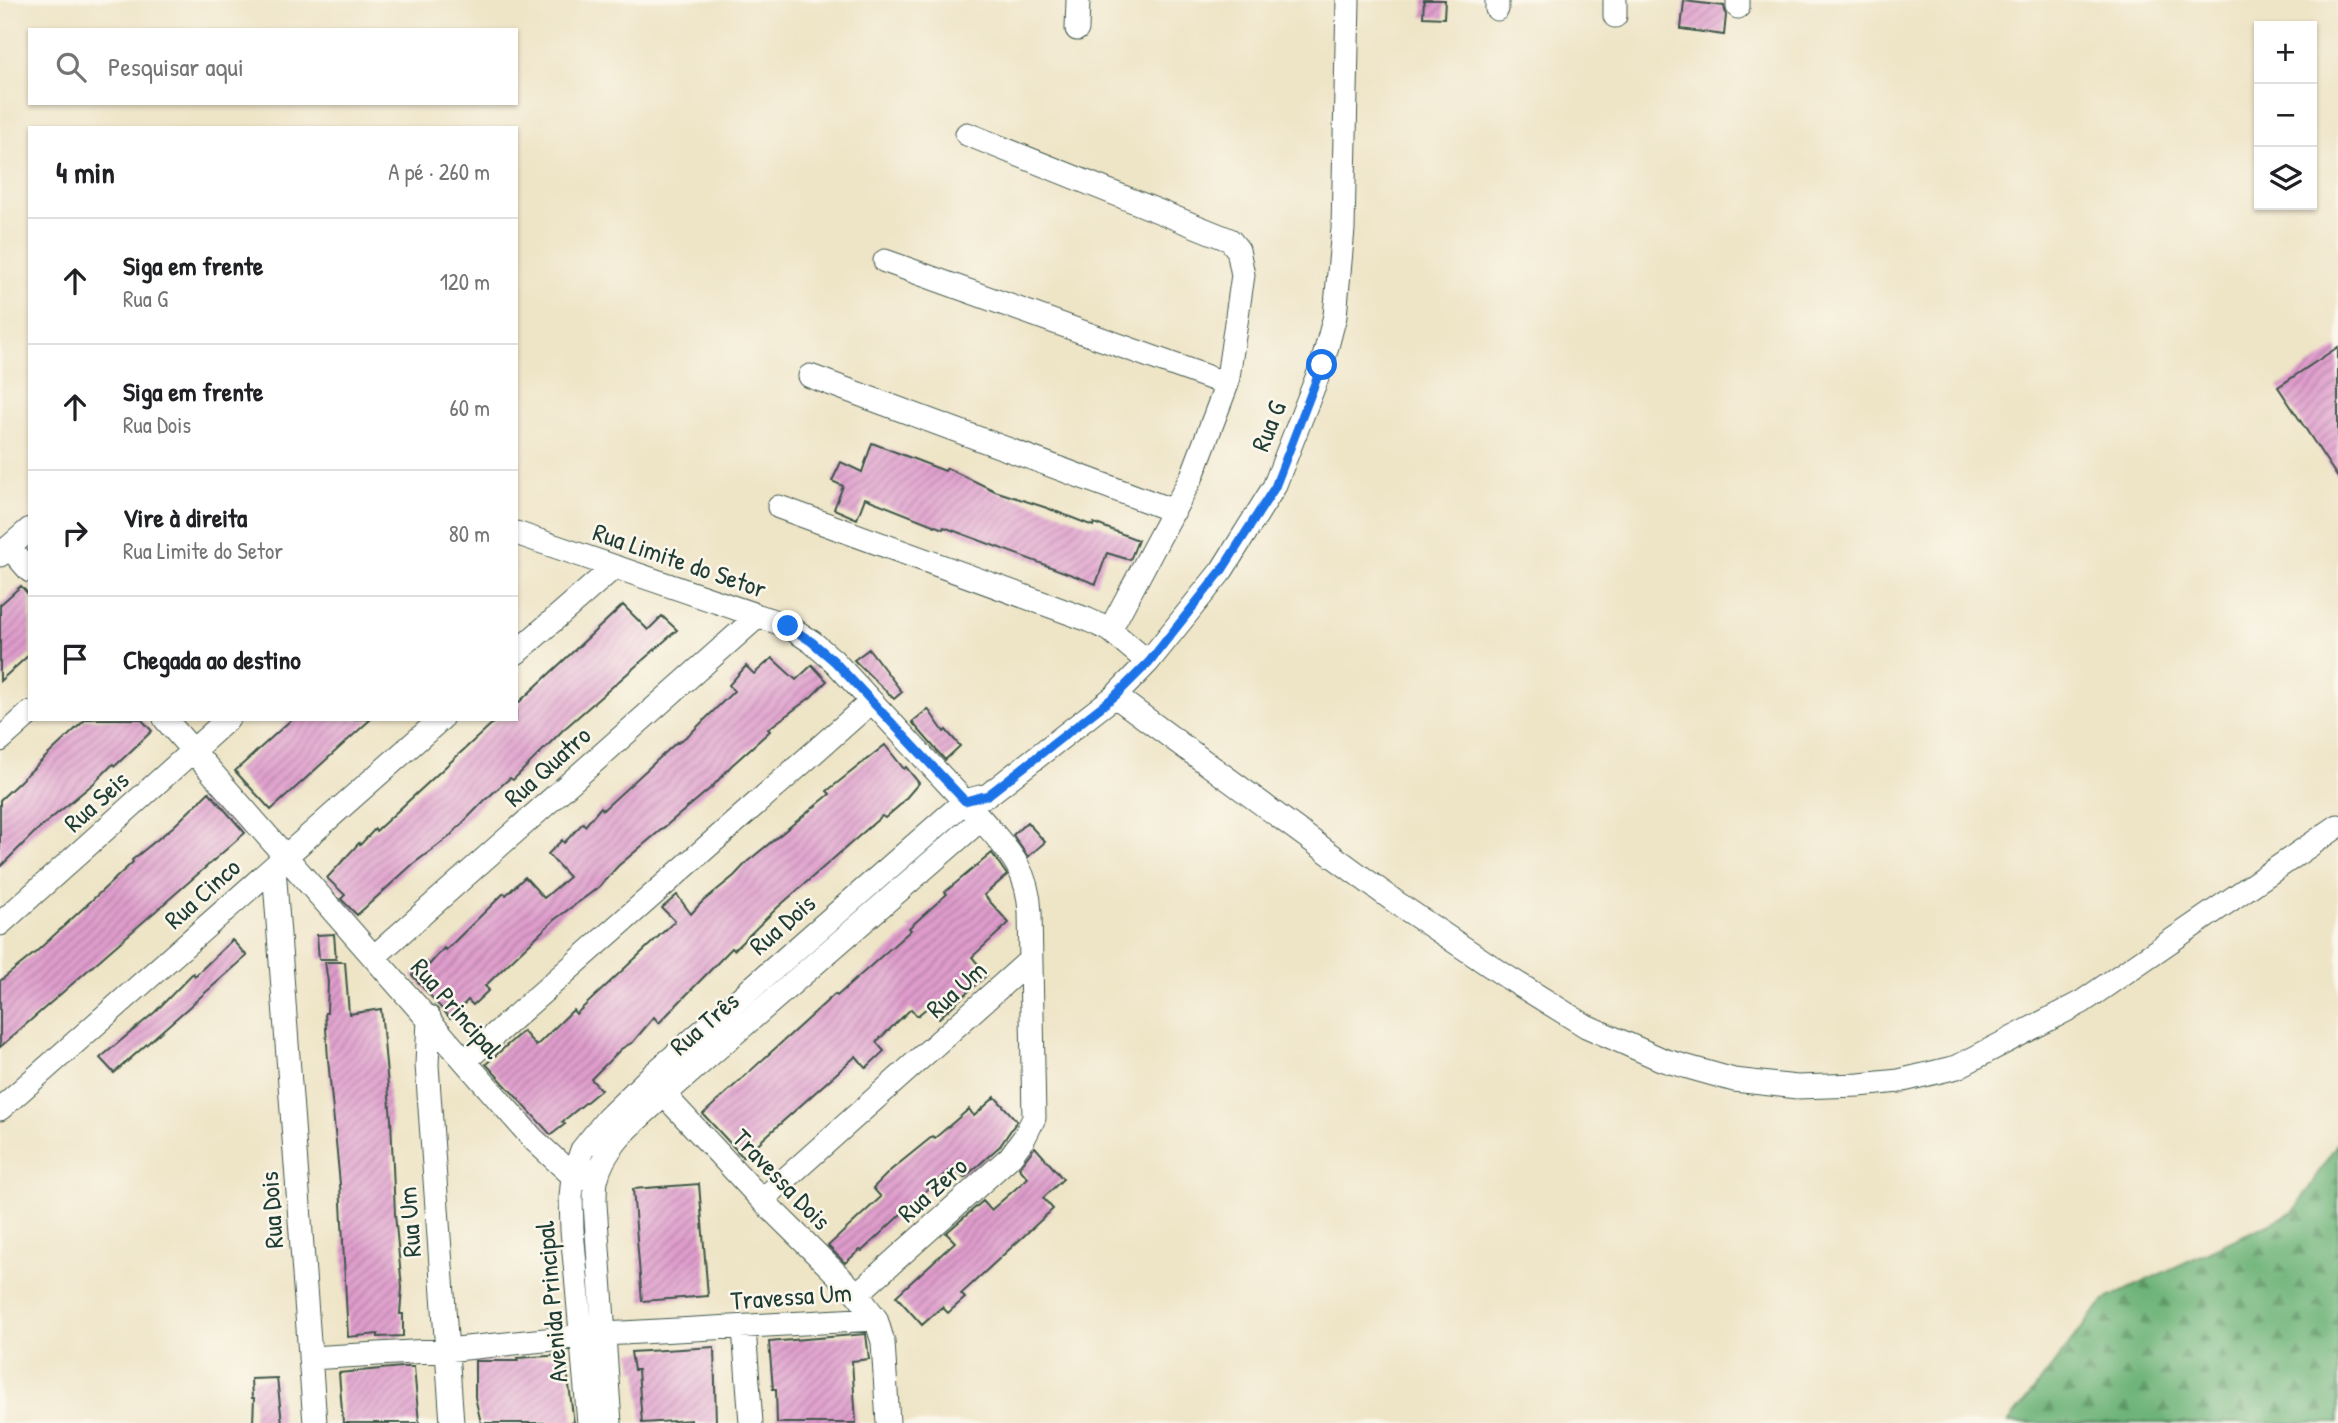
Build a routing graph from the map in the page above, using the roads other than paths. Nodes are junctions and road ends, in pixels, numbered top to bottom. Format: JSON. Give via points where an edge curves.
{"nodes":[{"id":1,"x":1078,"y":0,"type":"edge"},
{"id":2,"x":1348,"y":0,"type":"edge"},
{"id":3,"x":1077,"y":29,"type":"dead end"},
{"id":4,"x":967,"y":134,"type":"dead end"},
{"id":5,"x":885,"y":261,"type":"dead end"},
{"id":6,"x":810,"y":376,"type":"dead end"},
{"id":7,"x":1227,"y":384,"type":"junction"},
{"id":8,"x":779,"y":507,"type":"dead end"},
{"id":9,"x":1174,"y":511,"type":"junction"},
{"id":10,"x":28,"y":531,"type":"edge"},
{"id":11,"x":518,"y":534,"type":"edge"},
{"id":12,"x":4,"y":551,"type":"edge"},
{"id":13,"x":613,"y":568,"type":"junction"},
{"id":14,"x":28,"y":569,"type":"edge"},
{"id":15,"x":757,"y":617,"type":"junction"},
{"id":16,"x":1110,"y":630,"type":"junction"},
{"id":17,"x":518,"y":651,"type":"edge"},
{"id":18,"x":1149,"y":662,"type":"junction"},
{"id":19,"x":1115,"y":696,"type":"junction"},
{"id":20,"x":871,"y":702,"type":"junction"},
{"id":21,"x":28,"y":715,"type":"edge"},
{"id":22,"x":167,"y":721,"type":"edge"},
{"id":23,"x":227,"y":721,"type":"edge"},
{"id":24,"x":439,"y":721,"type":"edge"},
{"id":25,"x":0,"y":740,"type":"edge"},
{"id":26,"x":194,"y":751,"type":"junction"},
{"id":27,"x":988,"y":795,"type":"junction"},
{"id":28,"x":965,"y":801,"type":"junction"},
{"id":29,"x":981,"y":819,"type":"junction"},
{"id":30,"x":2338,"y":826,"type":"edge"},
{"id":31,"x":280,"y":861,"type":"junction"},
{"id":32,"x":0,"y":924,"type":"edge"},
{"id":33,"x":375,"y":956,"type":"junction"},
{"id":34,"x":1030,"y":960,"type":"junction"},
{"id":35,"x":429,"y":1017,"type":"junction"},
{"id":36,"x":466,"y":1060,"type":"junction"},
{"id":37,"x":649,"y":1078,"type":"junction"},
{"id":38,"x":664,"y":1095,"type":"junction"},
{"id":39,"x":0,"y":1109,"type":"edge"},
{"id":40,"x":573,"y":1176,"type":"junction"},
{"id":41,"x":596,"y":1181,"type":"junction"},
{"id":42,"x":762,"y":1200,"type":"junction"},
{"id":43,"x":857,"y":1294,"type":"junction"},
{"id":44,"x":876,"y":1319,"type":"junction"},
{"id":45,"x":744,"y":1328,"type":"junction"},
{"id":46,"x":593,"y":1335,"type":"junction"},
{"id":47,"x":446,"y":1350,"type":"junction"},
{"id":48,"x":310,"y":1358,"type":"junction"},
{"id":49,"x":315,"y":1423,"type":"edge"},
{"id":50,"x":452,"y":1423,"type":"edge"},
{"id":51,"x":589,"y":1423,"type":"edge"},
{"id":52,"x":610,"y":1423,"type":"edge"},
{"id":53,"x":751,"y":1423,"type":"edge"},
{"id":54,"x":888,"y":1423,"type":"edge"}],
"edges":[{"from":1,"to":3,"type":"street"},
{"from":2,"to":18,"type":"street","name":"Rua G","via":[[1343,229],[1335,316],[1322,365],[1275,487],[1222,570]]},
{"from":4,"to":7,"type":"street","via":[[1230,240],[1238,250],[1242,275]]},
{"from":5,"to":7,"type":"street"},
{"from":6,"to":9,"type":"street"},
{"from":7,"to":9,"type":"street"},
{"from":8,"to":16,"type":"street"},
{"from":9,"to":16,"type":"street"},
{"from":10,"to":12,"type":"street"},
{"from":11,"to":13,"type":"street","name":"Rua Limite do Setor"},
{"from":12,"to":14,"type":"street"},
{"from":13,"to":15,"type":"street","name":"Rua Limite do Setor"},
{"from":13,"to":17,"type":"street"},
{"from":15,"to":20,"type":"street","name":"Rua Limite do Setor","via":[[788,626],[812,642]]},
{"from":15,"to":33,"type":"street","name":"Rua Quatro"},
{"from":16,"to":18,"type":"street"},
{"from":18,"to":19,"type":"street","name":"Rua G"},
{"from":19,"to":27,"type":"street","name":"Rua Dois"},
{"from":19,"to":30,"type":"street","via":[[1398,903],[1575,1019],[1663,1060],[1759,1083],[1859,1085],[1957,1067],[2082,1002]]},
{"from":20,"to":28,"type":"street","name":"Rua Limite do Setor"},
{"from":20,"to":36,"type":"street"},
{"from":21,"to":25,"type":"street"},
{"from":22,"to":26,"type":"street","name":"Rua Principal"},
{"from":23,"to":26,"type":"street","name":"Rua Seis"},
{"from":24,"to":31,"type":"street","name":"Rua Cinco"},
{"from":26,"to":31,"type":"street","name":"Rua Principal"},
{"from":26,"to":32,"type":"street","name":"Rua Seis"},
{"from":27,"to":28,"type":"street","name":"Rua Dois"},
{"from":27,"to":29,"type":"street"},
{"from":28,"to":29,"type":"street","name":"Rua Limite do Setor"},
{"from":28,"to":37,"type":"street","name":"Rua Dois"},
{"from":29,"to":34,"type":"street","via":[[1025,876]]},
{"from":29,"to":38,"type":"street","name":"Rua Três"},
{"from":31,"to":33,"type":"street","name":"Rua Principal"},
{"from":31,"to":39,"type":"street","name":"Rua Cinco"},
{"from":31,"to":48,"type":"street","name":"Rua Dois"},
{"from":33,"to":35,"type":"street","name":"Rua Principal"},
{"from":34,"to":42,"type":"street","name":"Rua Um"},
{"from":34,"to":43,"type":"street","name":"Rua Zero","via":[[1034,1118],[1024,1138],[1010,1157]]},
{"from":35,"to":36,"type":"street","name":"Rua Principal"},
{"from":35,"to":47,"type":"street","name":"Rua Um","via":[[427,1065]]},
{"from":36,"to":40,"type":"street","name":"Rua Principal","via":[[533,1139]]},
{"from":37,"to":38,"type":"street","name":"Travessa Dois"},
{"from":37,"to":40,"type":"street","name":"Rua Dois","via":[[592,1135]]},
{"from":38,"to":41,"type":"street","name":"Rua Três","via":[[612,1147]]},
{"from":38,"to":42,"type":"street","name":"Travessa Dois"},
{"from":40,"to":41,"type":"street"},
{"from":40,"to":46,"type":"street","name":"Avenida Principal","via":[[572,1230]]},
{"from":41,"to":46,"type":"street","name":"Rua Três"},
{"from":42,"to":43,"type":"street","name":"Travessa Dois"},
{"from":43,"to":44,"type":"street","name":"Travessa Dois"},
{"from":44,"to":45,"type":"street","name":"Travessa Um"},
{"from":44,"to":54,"type":"street","name":"Travessa Um","via":[[883,1342]]},
{"from":45,"to":46,"type":"street","name":"Travessa Um"},
{"from":45,"to":53,"type":"street"},
{"from":46,"to":47,"type":"street","name":"Travessa Um"},
{"from":46,"to":51,"type":"street","name":"Avenida Principal"},
{"from":46,"to":52,"type":"street","name":"Avenida Principal"},
{"from":47,"to":48,"type":"street","name":"Travessa Um"},
{"from":47,"to":50,"type":"street","name":"Rua Um"},
{"from":48,"to":49,"type":"street","name":"Rua Dois"}]}
